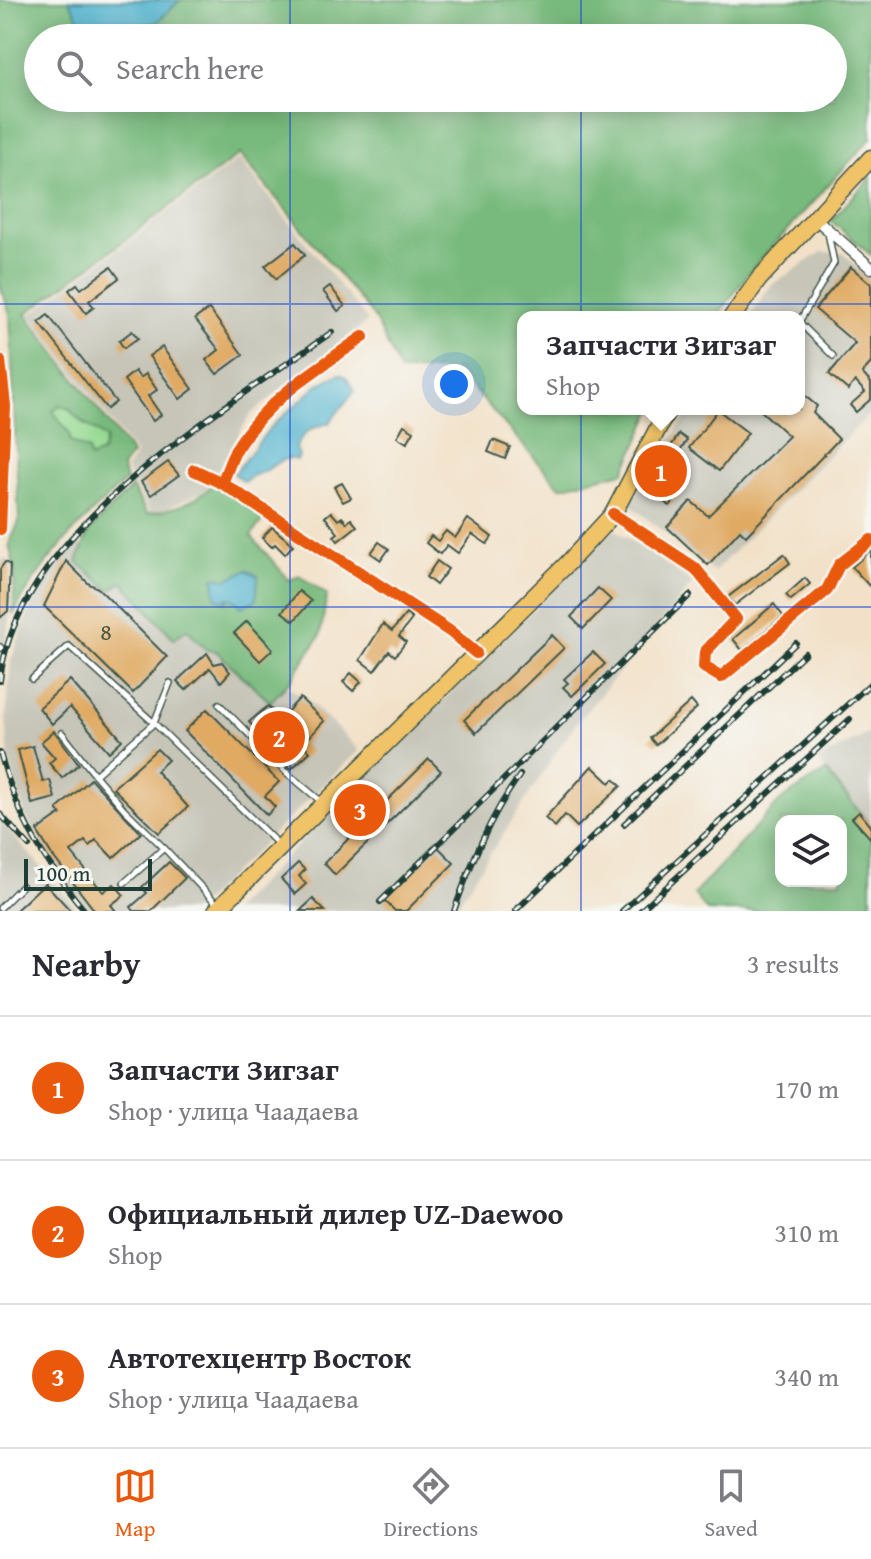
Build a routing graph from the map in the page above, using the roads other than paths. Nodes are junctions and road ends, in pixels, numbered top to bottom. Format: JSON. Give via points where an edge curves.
{"nodes":[{"id":1,"x":871,"y":158,"type":"edge"},
{"id":2,"x":821,"y":224,"type":"junction"},
{"id":3,"x":871,"y":268,"type":"edge"},
{"id":4,"x":736,"y":311,"type":"edge"},
{"id":5,"x":805,"y":312,"type":"edge"},
{"id":6,"x":805,"y":328,"type":"edge"},
{"id":7,"x":363,"y":337,"type":"dead end"},
{"id":8,"x":833,"y":356,"type":"dead end"},
{"id":9,"x":0,"y":361,"type":"edge"},
{"id":10,"x":665,"y":415,"type":"edge"},
{"id":11,"x":194,"y":470,"type":"dead end"},
{"id":12,"x":222,"y":483,"type":"junction"},
{"id":13,"x":613,"y":514,"type":"junction"},
{"id":14,"x":0,"y":529,"type":"edge"},
{"id":15,"x":871,"y":540,"type":"edge"},
{"id":16,"x":476,"y":653,"type":"junction"},
{"id":17,"x":32,"y":679,"type":"dead end"},
{"id":18,"x":170,"y":683,"type":"dead end"},
{"id":19,"x":219,"y":704,"type":"dead end"},
{"id":20,"x":154,"y":723,"type":"junction"},
{"id":21,"x":62,"y":733,"type":"dead end"},
{"id":22,"x":95,"y":775,"type":"junction"},
{"id":23,"x":323,"y":804,"type":"junction"},
{"id":24,"x":280,"y":846,"type":"junction"},
{"id":25,"x":164,"y":848,"type":"junction"},
{"id":26,"x":124,"y":883,"type":"dead end"},
{"id":27,"x":22,"y":886,"type":"dead end"},
{"id":28,"x":0,"y":908,"type":"edge"},
{"id":29,"x":218,"y":909,"type":"edge"}],
"edges":[{"from":1,"to":2,"type":"main road"},
{"from":2,"to":3,"type":"street"},
{"from":2,"to":4,"type":"main road","via":[[759,279]]},
{"from":2,"to":5,"type":"lane","via":[[834,263]]},
{"from":6,"to":8,"type":"lane"},
{"from":7,"to":12,"type":"street","via":[[284,393],[258,419],[238,445]]},
{"from":9,"to":14,"type":"street","via":[[5,406]]},
{"from":10,"to":13,"type":"main road"},
{"from":11,"to":12,"type":"street"},
{"from":12,"to":16,"type":"street"},
{"from":13,"to":15,"type":"street","via":[[695,568],[736,619],[705,652],[704,667],[721,677],[827,590],[839,565]]},
{"from":13,"to":16,"type":"main road"},
{"from":16,"to":23,"type":"main road"},
{"from":17,"to":20,"type":"lane","via":[[69,646]]},
{"from":18,"to":20,"type":"lane"},
{"from":19,"to":23,"type":"lane"},
{"from":20,"to":22,"type":"lane"},
{"from":20,"to":24,"type":"lane"},
{"from":21,"to":22,"type":"lane"},
{"from":22,"to":25,"type":"lane"},
{"from":23,"to":24,"type":"main road"},
{"from":24,"to":29,"type":"main road"},
{"from":25,"to":26,"type":"lane"},
{"from":25,"to":29,"type":"lane"},
{"from":27,"to":28,"type":"lane"}]}
